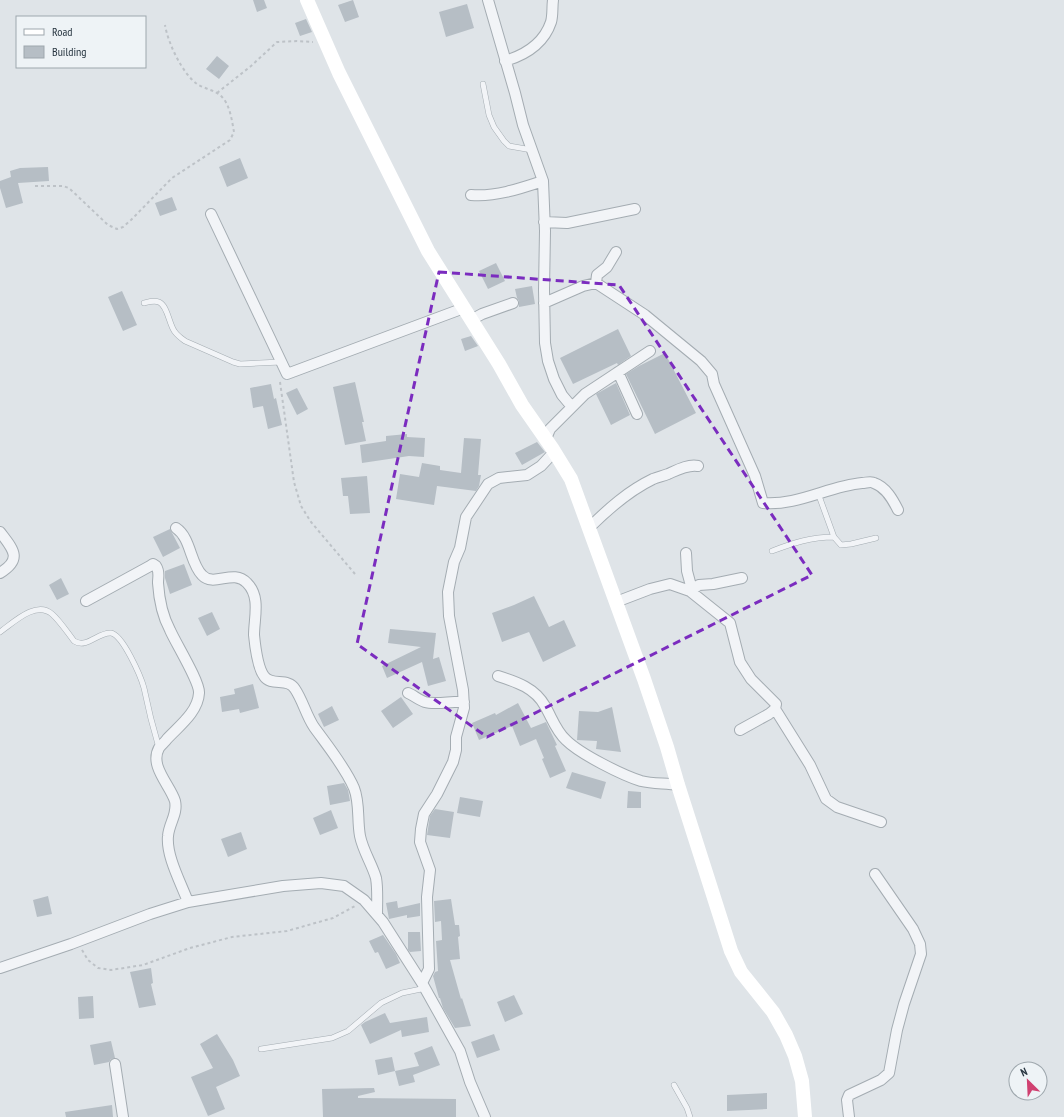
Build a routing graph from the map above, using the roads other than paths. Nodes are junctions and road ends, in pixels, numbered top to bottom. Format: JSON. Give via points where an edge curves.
{"nodes":[{"id":1,"x":307,"y":0,"type":"edge"},
{"id":2,"x":488,"y":0,"type":"edge"},
{"id":3,"x":553,"y":0,"type":"edge"},
{"id":4,"x":504,"y":61,"type":"junction"},
{"id":5,"x":483,"y":84,"type":"dead end"},
{"id":6,"x":532,"y":150,"type":"junction"},
{"id":7,"x":542,"y":181,"type":"junction"},
{"id":8,"x":471,"y":195,"type":"dead end"},
{"id":9,"x":635,"y":209,"type":"dead end"},
{"id":10,"x":211,"y":214,"type":"dead end"},
{"id":11,"x":544,"y":222,"type":"junction"},
{"id":12,"x":616,"y":252,"type":"dead end"},
{"id":13,"x":596,"y":283,"type":"junction"},
{"id":14,"x":544,"y":302,"type":"junction"},
{"id":15,"x":144,"y":303,"type":"dead end"},
{"id":16,"x":513,"y":303,"type":"dead end"},
{"id":17,"x":467,"y":314,"type":"junction"},
{"id":18,"x":650,"y":351,"type":"dead end"},
{"id":19,"x":281,"y":362,"type":"junction"},
{"id":20,"x":618,"y":372,"type":"junction"},
{"id":21,"x":572,"y":407,"type":"junction"},
{"id":22,"x":637,"y":414,"type":"dead end"},
{"id":23,"x":546,"y":439,"type":"junction"},
{"id":24,"x":554,"y":452,"type":"junction"},
{"id":25,"x":698,"y":466,"type":"dead end"},
{"id":26,"x":818,"y":493,"type":"junction"},
{"id":27,"x":898,"y":510,"type":"dead end"},
{"id":28,"x":176,"y":528,"type":"dead end"},
{"id":29,"x":589,"y":528,"type":"junction"},
{"id":30,"x":0,"y":532,"type":"edge"},
{"id":31,"x":834,"y":537,"type":"junction"},
{"id":32,"x":876,"y":538,"type":"dead end"},
{"id":33,"x":772,"y":551,"type":"dead end"},
{"id":34,"x":686,"y":553,"type":"dead end"},
{"id":35,"x":0,"y":573,"type":"edge"},
{"id":36,"x":742,"y":578,"type":"dead end"},
{"id":37,"x":689,"y":590,"type":"junction"},
{"id":38,"x":86,"y":601,"type":"dead end"},
{"id":39,"x":616,"y":602,"type":"junction"},
{"id":40,"x":0,"y":632,"type":"edge"},
{"id":41,"x":498,"y":676,"type":"dead end"},
{"id":42,"x":408,"y":692,"type":"dead end"},
{"id":43,"x":464,"y":702,"type":"junction"},
{"id":44,"x":775,"y":710,"type":"junction"},
{"id":45,"x":740,"y":730,"type":"dead end"},
{"id":46,"x":159,"y":748,"type":"junction"},
{"id":47,"x":678,"y":785,"type":"junction"},
{"id":48,"x":881,"y":822,"type":"dead end"},
{"id":49,"x":875,"y":874,"type":"dead end"},
{"id":50,"x":188,"y":902,"type":"junction"},
{"id":51,"x":377,"y":915,"type":"junction"},
{"id":52,"x":0,"y":968,"type":"edge"},
{"id":53,"x":424,"y":986,"type":"junction"},
{"id":54,"x":261,"y":1049,"type":"dead end"},
{"id":55,"x":115,"y":1064,"type":"dead end"},
{"id":56,"x":674,"y":1085,"type":"dead end"},
{"id":57,"x":123,"y":1117,"type":"edge"},
{"id":58,"x":485,"y":1117,"type":"edge"},
{"id":59,"x":690,"y":1117,"type":"edge"},
{"id":60,"x":805,"y":1117,"type":"edge"},
{"id":61,"x":848,"y":1117,"type":"edge"}],
"edges":[{"from":1,"to":17,"type":"street","via":[[339,73],[428,251]]},
{"from":2,"to":4,"type":"street"},
{"from":3,"to":4,"type":"street","via":[[551,21],[544,38],[530,50]]},
{"from":4,"to":6,"type":"street"},
{"from":5,"to":6,"type":"lane","via":[[489,115],[500,136],[509,146]]},
{"from":6,"to":7,"type":"street"},
{"from":7,"to":8,"type":"street","via":[[501,194]]},
{"from":7,"to":11,"type":"street"},
{"from":9,"to":11,"type":"street","via":[[567,223]]},
{"from":10,"to":19,"type":"street"},
{"from":11,"to":14,"type":"street"},
{"from":12,"to":13,"type":"street","via":[[607,267],[597,275]]},
{"from":13,"to":14,"type":"street"},
{"from":13,"to":26,"type":"street","via":[[645,315],[701,361],[712,374],[714,384],[755,476],[763,503],[771,504]]},
{"from":14,"to":21,"type":"street","via":[[548,361],[562,395]]},
{"from":15,"to":19,"type":"lane","via":[[158,301],[165,307],[175,332],[181,338],[233,362]]},
{"from":16,"to":17,"type":"street","via":[[482,314]]},
{"from":17,"to":19,"type":"street","via":[[287,374]]},
{"from":17,"to":23,"type":"street","via":[[522,405]]},
{"from":18,"to":20,"type":"street"},
{"from":20,"to":21,"type":"street","via":[[585,394]]},
{"from":20,"to":22,"type":"street"},
{"from":21,"to":23,"type":"street","via":[[550,429]]},
{"from":23,"to":24,"type":"street"},
{"from":24,"to":29,"type":"street","via":[[570,479]]},
{"from":24,"to":43,"type":"street","via":[[541,466],[527,475],[499,478],[488,484],[466,518],[448,592],[449,616]]},
{"from":25,"to":29,"type":"street","via":[[680,469],[636,488]]},
{"from":26,"to":27,"type":"street","via":[[852,484],[872,482],[889,495]]},
{"from":26,"to":31,"type":"lane"},
{"from":28,"to":51,"type":"street","via":[[184,537],[202,575],[216,580],[238,577],[247,582],[252,590],[256,603],[254,636],[264,677],[269,681],[286,682],[295,688],[313,726],[354,788],[360,835],[376,880]]},
{"from":29,"to":39,"type":"street"},
{"from":30,"to":35,"type":"street","via":[[13,550],[14,558],[12,565]]},
{"from":31,"to":32,"type":"lane","via":[[841,545]]},
{"from":31,"to":33,"type":"lane","via":[[812,538]]},
{"from":34,"to":37,"type":"street","via":[[691,586]]},
{"from":36,"to":37,"type":"street","via":[[699,585]]},
{"from":37,"to":39,"type":"street","via":[[670,584]]},
{"from":37,"to":44,"type":"street","via":[[730,623],[740,662],[751,678],[776,704]]},
{"from":38,"to":46,"type":"street","via":[[153,564],[159,571],[158,583],[169,629],[200,690],[198,702],[192,711]]},
{"from":39,"to":47,"type":"street","via":[[667,746]]},
{"from":40,"to":46,"type":"lane","via":[[31,610],[38,609],[52,613],[78,643],[83,644],[112,633],[118,637],[127,650],[143,687]]},
{"from":41,"to":47,"type":"street","via":[[530,689],[545,705],[552,722],[575,748],[610,768],[642,781]]},
{"from":42,"to":43,"type":"street","via":[[424,702]]},
{"from":43,"to":53,"type":"street","via":[[453,762],[424,814],[421,828],[420,842],[430,870],[427,897],[428,968]]},
{"from":44,"to":45,"type":"street"},
{"from":44,"to":48,"type":"street","via":[[810,765],[826,799],[837,807]]},
{"from":46,"to":50,"type":"street","via":[[160,774],[172,794],[176,812],[168,834],[168,846]]},
{"from":47,"to":60,"type":"street","via":[[731,951],[741,972],[773,1012],[795,1056],[802,1081]]},
{"from":49,"to":61,"type":"street","via":[[913,929],[920,944],[921,954],[897,1030],[889,1073],[881,1080],[849,1095]]},
{"from":50,"to":51,"type":"street","via":[[321,882],[344,886],[364,900]]},
{"from":50,"to":52,"type":"street"},
{"from":51,"to":53,"type":"street"},
{"from":53,"to":54,"type":"lane","via":[[402,993],[381,1004],[348,1031],[332,1038]]},
{"from":53,"to":58,"type":"street","via":[[460,1051]]},
{"from":55,"to":57,"type":"street"},
{"from":56,"to":59,"type":"lane"}]}
